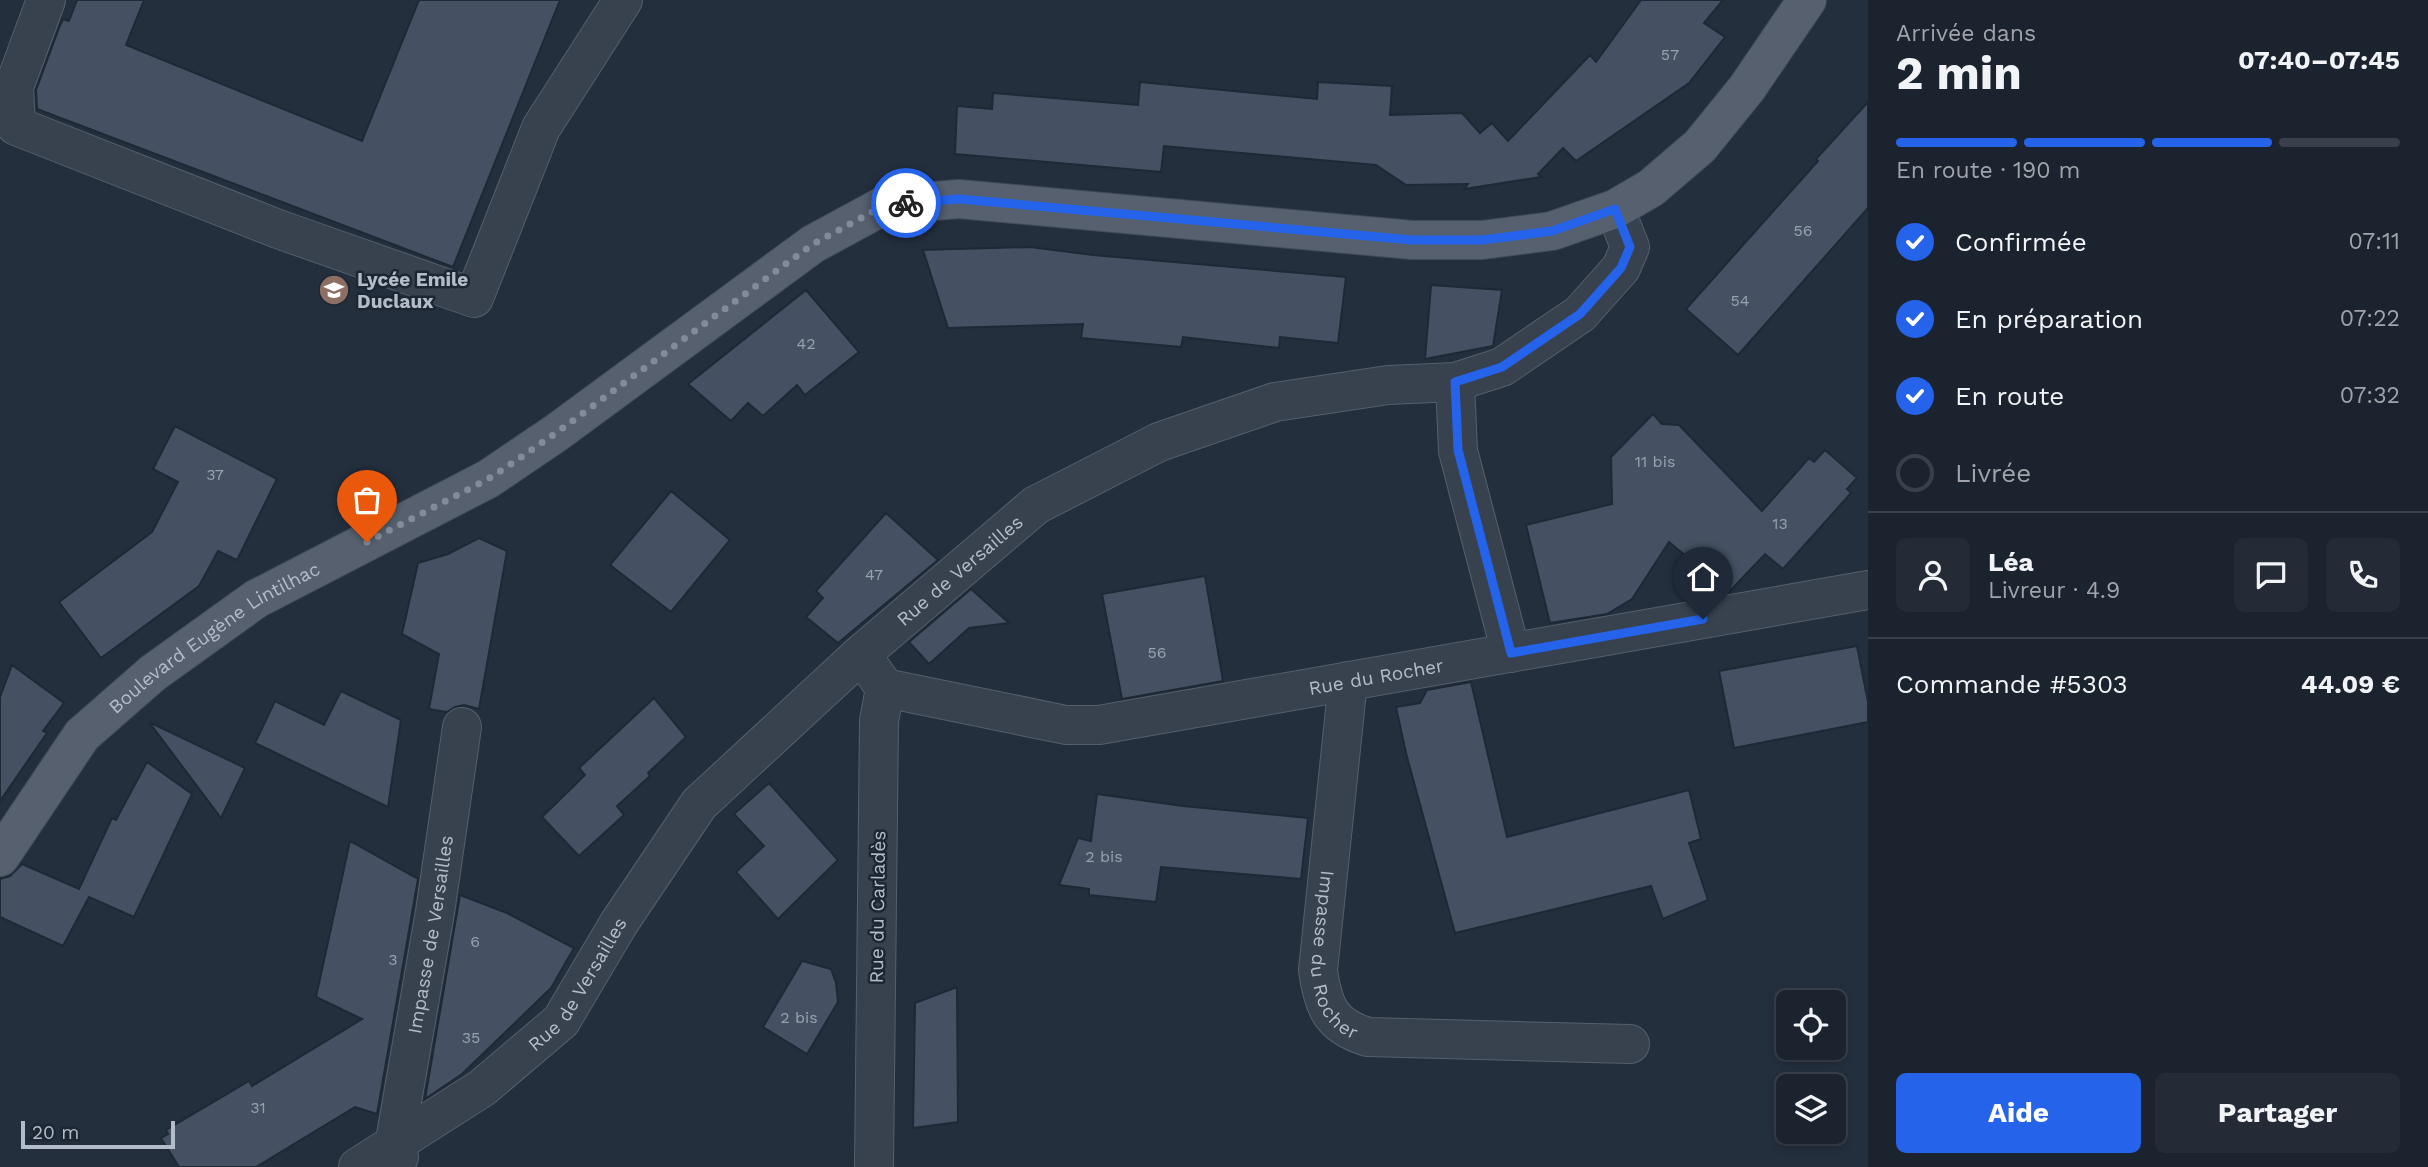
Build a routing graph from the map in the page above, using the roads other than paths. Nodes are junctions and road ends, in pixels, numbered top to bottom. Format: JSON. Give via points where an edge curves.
{"nodes":[{"id":1,"x":46,"y":0,"type":"edge"},
{"id":2,"x":622,"y":0,"type":"edge"},
{"id":3,"x":1807,"y":0,"type":"edge"},
{"id":4,"x":1615,"y":209,"type":"junction"},
{"id":5,"x":1455,"y":382,"type":"junction"},
{"id":6,"x":1868,"y":590,"type":"edge"},
{"id":7,"x":1511,"y":653,"type":"junction"},
{"id":8,"x":860,"y":655,"type":"junction"},
{"id":9,"x":1348,"y":681,"type":"junction"},
{"id":10,"x":885,"y":688,"type":"junction"},
{"id":11,"x":461,"y":727,"type":"dead end"},
{"id":12,"x":0,"y":857,"type":"edge"},
{"id":13,"x":1630,"y":1044,"type":"dead end"},
{"id":14,"x":397,"y":1154,"type":"edge"},
{"id":15,"x":358,"y":1167,"type":"edge"},
{"id":16,"x":874,"y":1167,"type":"edge"}],
"edges":[{"from":1,"to":2,"type":"street","via":[[14,87],[16,126],[278,229],[474,298],[541,128]]},
{"from":3,"to":4,"type":"main road","name":"Boulevard Eugène Lintilhac","via":[[1747,88],[1700,146],[1651,188]]},
{"from":4,"to":5,"type":"street","name":"Rue de Versailles","via":[[1630,247],[1621,268],[1580,314],[1502,367]]},
{"from":4,"to":12,"type":"main road","name":"Boulevard Eugène Lintilhac","via":[[1552,231],[1482,240],[1412,240],[959,199],[885,205],[813,244],[488,479],[256,599],[152,673],[82,735]]},
{"from":5,"to":7,"type":"street","via":[[1458,450]]},
{"from":5,"to":8,"type":"street","name":"Rue de Versailles","via":[[1388,385],[1275,402],[1159,442],[1036,505]]},
{"from":6,"to":7,"type":"street","name":"Rue du Rocher"},
{"from":7,"to":9,"type":"street","name":"Rue du Rocher"},
{"from":8,"to":10,"type":"street"},
{"from":8,"to":14,"type":"street","name":"Rue de Versailles","via":[[699,804],[619,923],[561,1021]]},
{"from":9,"to":10,"type":"street","name":"Rue du Rocher","via":[[1099,725],[1066,725]]},
{"from":9,"to":13,"type":"street","name":"Impasse du Rocher","via":[[1318,971],[1326,1007],[1349,1031],[1368,1037]]},
{"from":10,"to":16,"type":"street","name":"Rue du Carladès","via":[[879,721]]},
{"from":11,"to":14,"type":"street","name":"Impasse de Versailles"},
{"from":14,"to":15,"type":"street","name":"Rue de Versailles"}]}
